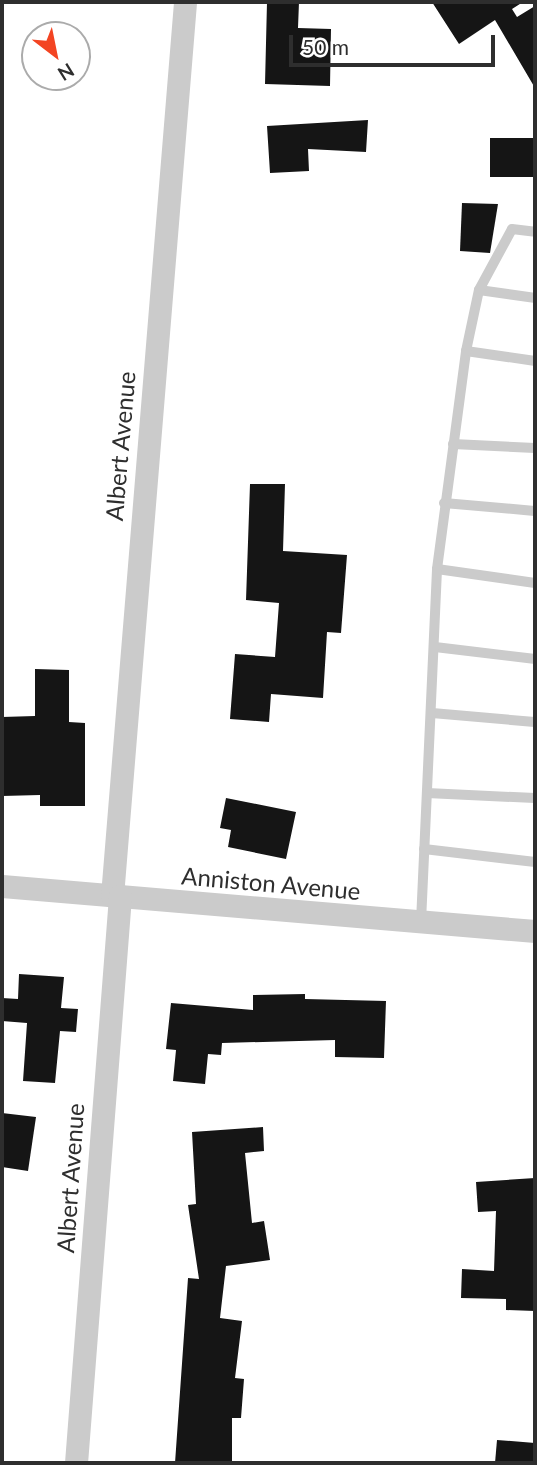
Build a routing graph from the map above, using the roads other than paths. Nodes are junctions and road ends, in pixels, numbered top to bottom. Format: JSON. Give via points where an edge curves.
{"nodes":[{"id":1,"x":185,"y":2,"type":"edge"},
{"id":2,"x":535,"y":232,"type":"edge"},
{"id":3,"x":478,"y":290,"type":"junction"},
{"id":4,"x":535,"y":298,"type":"edge"},
{"id":5,"x":466,"y":351,"type":"junction"},
{"id":6,"x":535,"y":361,"type":"edge"},
{"id":7,"x":453,"y":444,"type":"junction"},
{"id":8,"x":535,"y":448,"type":"edge"},
{"id":9,"x":444,"y":503,"type":"junction"},
{"id":10,"x":535,"y":511,"type":"edge"},
{"id":11,"x":438,"y":569,"type":"junction"},
{"id":12,"x":535,"y":583,"type":"edge"},
{"id":13,"x":435,"y":646,"type":"junction"},
{"id":14,"x":535,"y":659,"type":"edge"},
{"id":15,"x":432,"y":713,"type":"junction"},
{"id":16,"x":535,"y":722,"type":"edge"},
{"id":17,"x":427,"y":793,"type":"junction"},
{"id":18,"x":535,"y":798,"type":"edge"},
{"id":19,"x":424,"y":849,"type":"junction"},
{"id":20,"x":535,"y":862,"type":"edge"},
{"id":21,"x":2,"y":886,"type":"edge"},
{"id":22,"x":116,"y":896,"type":"junction"},
{"id":23,"x":421,"y":922,"type":"junction"},
{"id":24,"x":535,"y":931,"type":"edge"},
{"id":25,"x":76,"y":1463,"type":"edge"}],
"edges":[{"from":1,"to":22,"type":"street","name":"Albert Avenue"},
{"from":2,"to":3,"type":"lane","via":[[512,229]]},
{"from":3,"to":4,"type":"lane"},
{"from":3,"to":5,"type":"lane"},
{"from":5,"to":6,"type":"lane"},
{"from":5,"to":7,"type":"lane"},
{"from":7,"to":8,"type":"lane"},
{"from":7,"to":9,"type":"lane"},
{"from":9,"to":10,"type":"lane"},
{"from":9,"to":11,"type":"lane"},
{"from":11,"to":12,"type":"lane"},
{"from":11,"to":13,"type":"lane"},
{"from":13,"to":14,"type":"lane"},
{"from":13,"to":15,"type":"lane"},
{"from":15,"to":16,"type":"lane"},
{"from":15,"to":17,"type":"lane"},
{"from":17,"to":18,"type":"lane"},
{"from":17,"to":19,"type":"lane"},
{"from":19,"to":20,"type":"lane"},
{"from":19,"to":23,"type":"lane"},
{"from":21,"to":22,"type":"street","name":"Anniston Avenue"},
{"from":22,"to":23,"type":"street","name":"Anniston Avenue"},
{"from":22,"to":25,"type":"street","name":"Albert Avenue"},
{"from":23,"to":24,"type":"street","name":"Anniston Avenue"}]}
